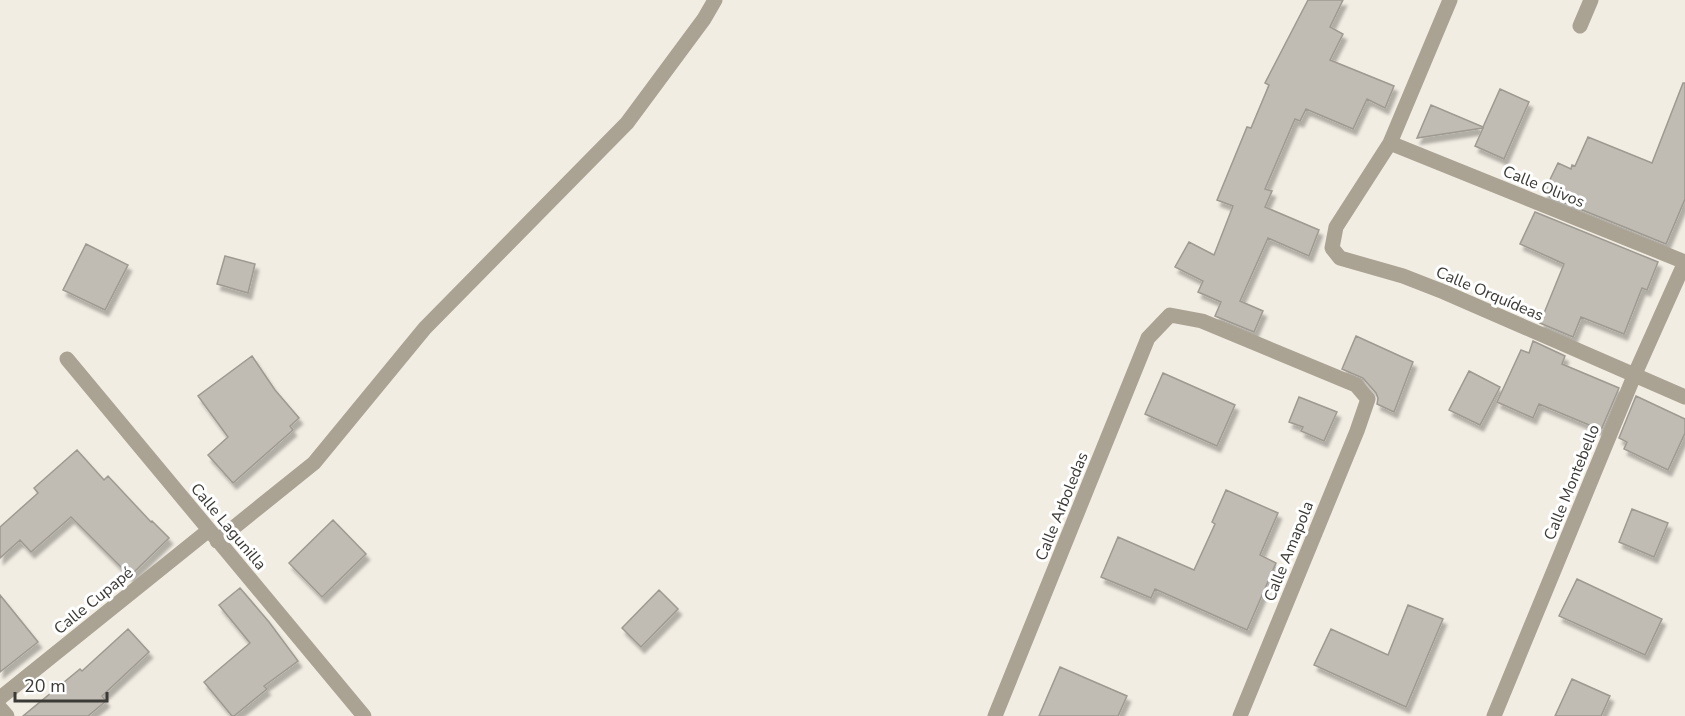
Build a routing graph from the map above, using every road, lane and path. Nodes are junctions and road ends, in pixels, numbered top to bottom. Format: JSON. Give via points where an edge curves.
{"nodes":[{"id":1,"x":716,"y":0,"type":"edge"},
{"id":2,"x":1450,"y":0,"type":"edge"},
{"id":3,"x":1591,"y":0,"type":"edge"},
{"id":4,"x":1580,"y":26,"type":"dead end"},
{"id":5,"x":1390,"y":144,"type":"junction"},
{"id":6,"x":1685,"y":262,"type":"edge"},
{"id":7,"x":67,"y":359,"type":"dead end"},
{"id":8,"x":1634,"y":376,"type":"junction"},
{"id":9,"x":1685,"y":397,"type":"edge"},
{"id":10,"x":1368,"y":399,"type":"joint"},
{"id":11,"x":213,"y":536,"type":"junction"},
{"id":12,"x":0,"y":698,"type":"edge"},
{"id":13,"x":0,"y":708,"type":"edge"},
{"id":14,"x":7,"y":716,"type":"edge"},
{"id":15,"x":364,"y":716,"type":"edge"},
{"id":16,"x":995,"y":716,"type":"edge"},
{"id":17,"x":1240,"y":716,"type":"edge"},
{"id":18,"x":1494,"y":716,"type":"edge"}],
"edges":[{"from":1,"to":11,"type":"street","name":"Calle Cupapé","via":[[627,123],[424,328],[314,463]]},
{"from":2,"to":5,"type":"street"},
{"from":3,"to":4,"type":"street"},
{"from":5,"to":6,"type":"street","name":"Calle Olivos"},
{"from":5,"to":8,"type":"street","name":"Calle Orquídeas","via":[[1336,228],[1332,248],[1340,258],[1444,292]]},
{"from":6,"to":8,"type":"street","name":"Calle Montebello"},
{"from":7,"to":11,"type":"street","name":"Calle Lagunilla"},
{"from":8,"to":9,"type":"street","name":"Calle Orquídeas"},
{"from":8,"to":18,"type":"street","name":"Calle Montebello"},
{"from":10,"to":16,"type":"street","name":"Calle Arboledas","via":[[1356,385],[1202,321],[1170,315],[1148,338]]},
{"from":10,"to":17,"type":"street","name":"Calle Amapola"},
{"from":11,"to":12,"type":"street","name":"Calle Cupapé"},
{"from":11,"to":15,"type":"street","name":"Calle Lagunilla"},
{"from":13,"to":14,"type":"street"}]}
